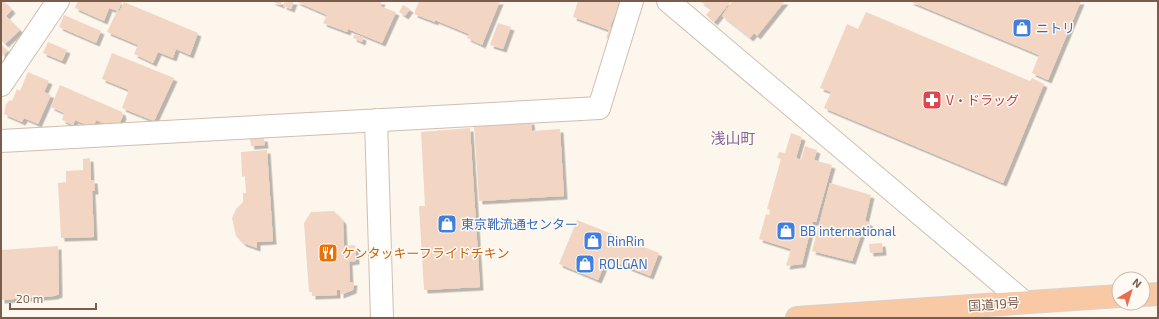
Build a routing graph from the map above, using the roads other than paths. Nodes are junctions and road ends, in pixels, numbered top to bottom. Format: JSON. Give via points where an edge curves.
{"nodes":[{"id":1,"x":58,"y":1,"type":"edge"},
{"id":2,"x":632,"y":1,"type":"edge"},
{"id":3,"x":668,"y":1,"type":"edge"},
{"id":4,"x":1,"y":85,"type":"edge"},
{"id":5,"x":376,"y":120,"type":"junction"},
{"id":6,"x":1,"y":141,"type":"edge"},
{"id":7,"x":1111,"y":297,"type":"edge"},
{"id":8,"x":1024,"y":302,"type":"junction"},
{"id":9,"x":382,"y":318,"type":"edge"},
{"id":10,"x":797,"y":318,"type":"edge"}],
"edges":[{"from":1,"to":4,"type":"street"},
{"from":2,"to":5,"type":"street","via":[[599,108]]},
{"from":3,"to":8,"type":"street"},
{"from":5,"to":6,"type":"street"},
{"from":5,"to":9,"type":"street"},
{"from":7,"to":8,"type":"highway","name":"国道19号"},
{"from":8,"to":10,"type":"highway","name":"国道19号"}]}
